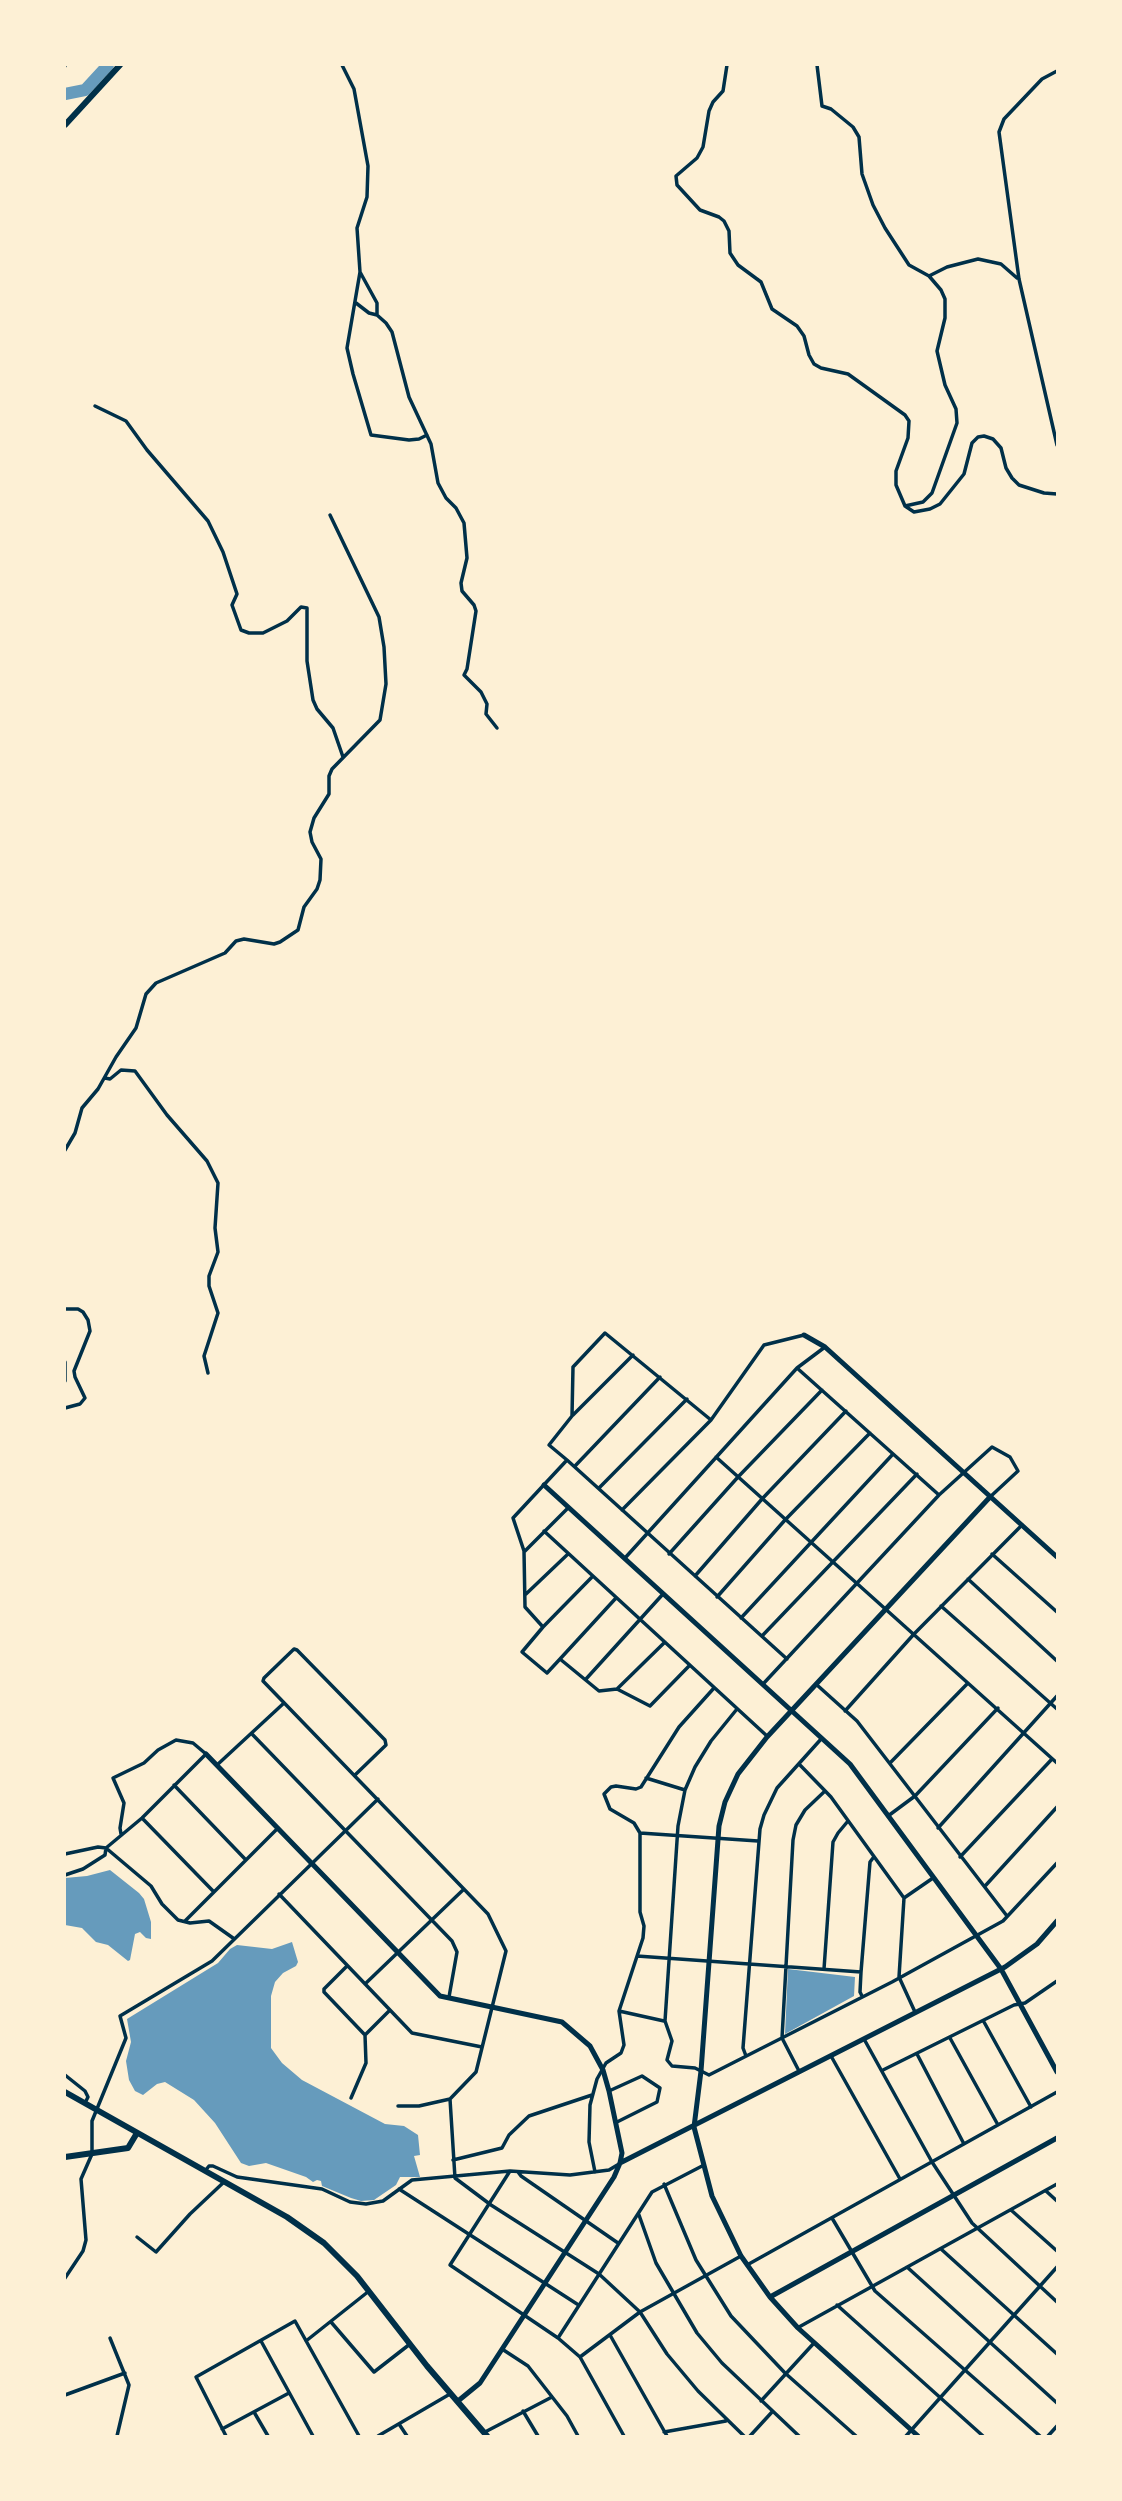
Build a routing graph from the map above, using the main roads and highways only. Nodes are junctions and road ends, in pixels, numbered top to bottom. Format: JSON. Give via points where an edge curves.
{"nodes":[{"id":1,"x":120,"y":65,"type":"edge"},
{"id":2,"x":65,"y":125,"type":"edge"},
{"id":3,"x":65,"y":2092,"type":"edge"},
{"id":4,"x":137,"y":2133,"type":"junction"},
{"id":5,"x":65,"y":2157,"type":"edge"},
{"id":6,"x":486,"y":2434,"type":"edge"}],
"edges":[{"from":1,"to":2,"type":"main road"},
{"from":3,"to":4,"type":"main road"},
{"from":4,"to":5,"type":"main road","via":[[128,2148]]},
{"from":4,"to":6,"type":"main road","via":[[287,2217],[324,2243]]}]}
